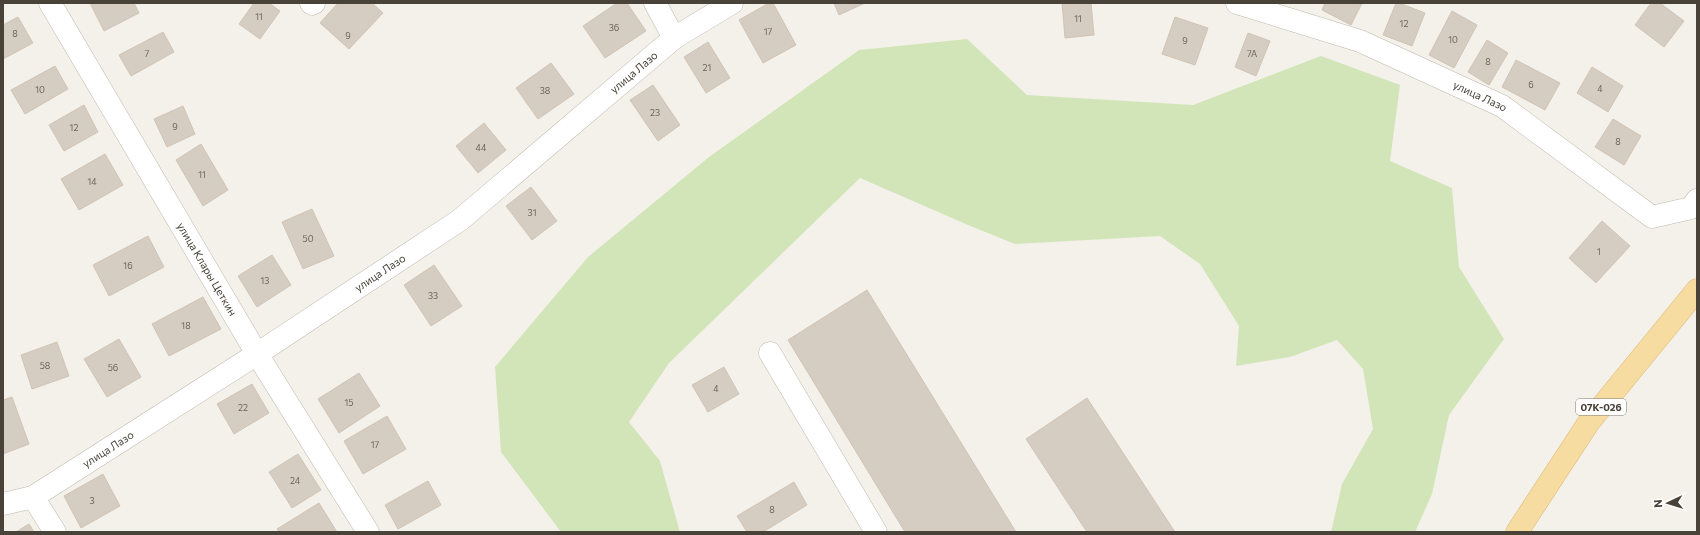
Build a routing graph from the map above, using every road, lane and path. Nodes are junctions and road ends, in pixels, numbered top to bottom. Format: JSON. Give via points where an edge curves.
{"nodes":[{"id":1,"x":50,"y":3,"type":"edge"},
{"id":2,"x":310,"y":3,"type":"edge"},
{"id":3,"x":314,"y":3,"type":"edge"},
{"id":4,"x":655,"y":3,"type":"edge"},
{"id":5,"x":732,"y":3,"type":"edge"},
{"id":6,"x":1236,"y":3,"type":"edge"},
{"id":7,"x":674,"y":38,"type":"junction"},
{"id":8,"x":1697,"y":200,"type":"edge"},
{"id":9,"x":1697,"y":290,"type":"edge"},
{"id":10,"x":770,"y":353,"type":"dead end"},
{"id":11,"x":257,"y":354,"type":"junction"},
{"id":12,"x":33,"y":497,"type":"junction"},
{"id":13,"x":3,"y":504,"type":"edge"},
{"id":14,"x":55,"y":532,"type":"edge"},
{"id":15,"x":368,"y":532,"type":"edge"},
{"id":16,"x":876,"y":532,"type":"edge"},
{"id":17,"x":1517,"y":532,"type":"edge"}],
"edges":[{"from":1,"to":11,"type":"street","name":"улица Клары Цеткин"},
{"from":2,"to":3,"type":"street"},
{"from":4,"to":7,"type":"street"},
{"from":5,"to":7,"type":"street","name":"улица Лазо"},
{"from":6,"to":8,"type":"street","name":"улица Лазо","via":[[1360,41],[1502,106],[1652,217],[1691,208]]},
{"from":7,"to":11,"type":"street","name":"улица Лазо","via":[[460,220]]},
{"from":9,"to":17,"type":"main road","number":"07К-026","via":[[1589,422]]},
{"from":10,"to":16,"type":"street"},
{"from":11,"to":12,"type":"street","name":"улица Лазо"},
{"from":11,"to":15,"type":"street","name":"улица Клары Цеткин"},
{"from":12,"to":13,"type":"street","name":"улица Лазо"},
{"from":12,"to":14,"type":"street"}]}
